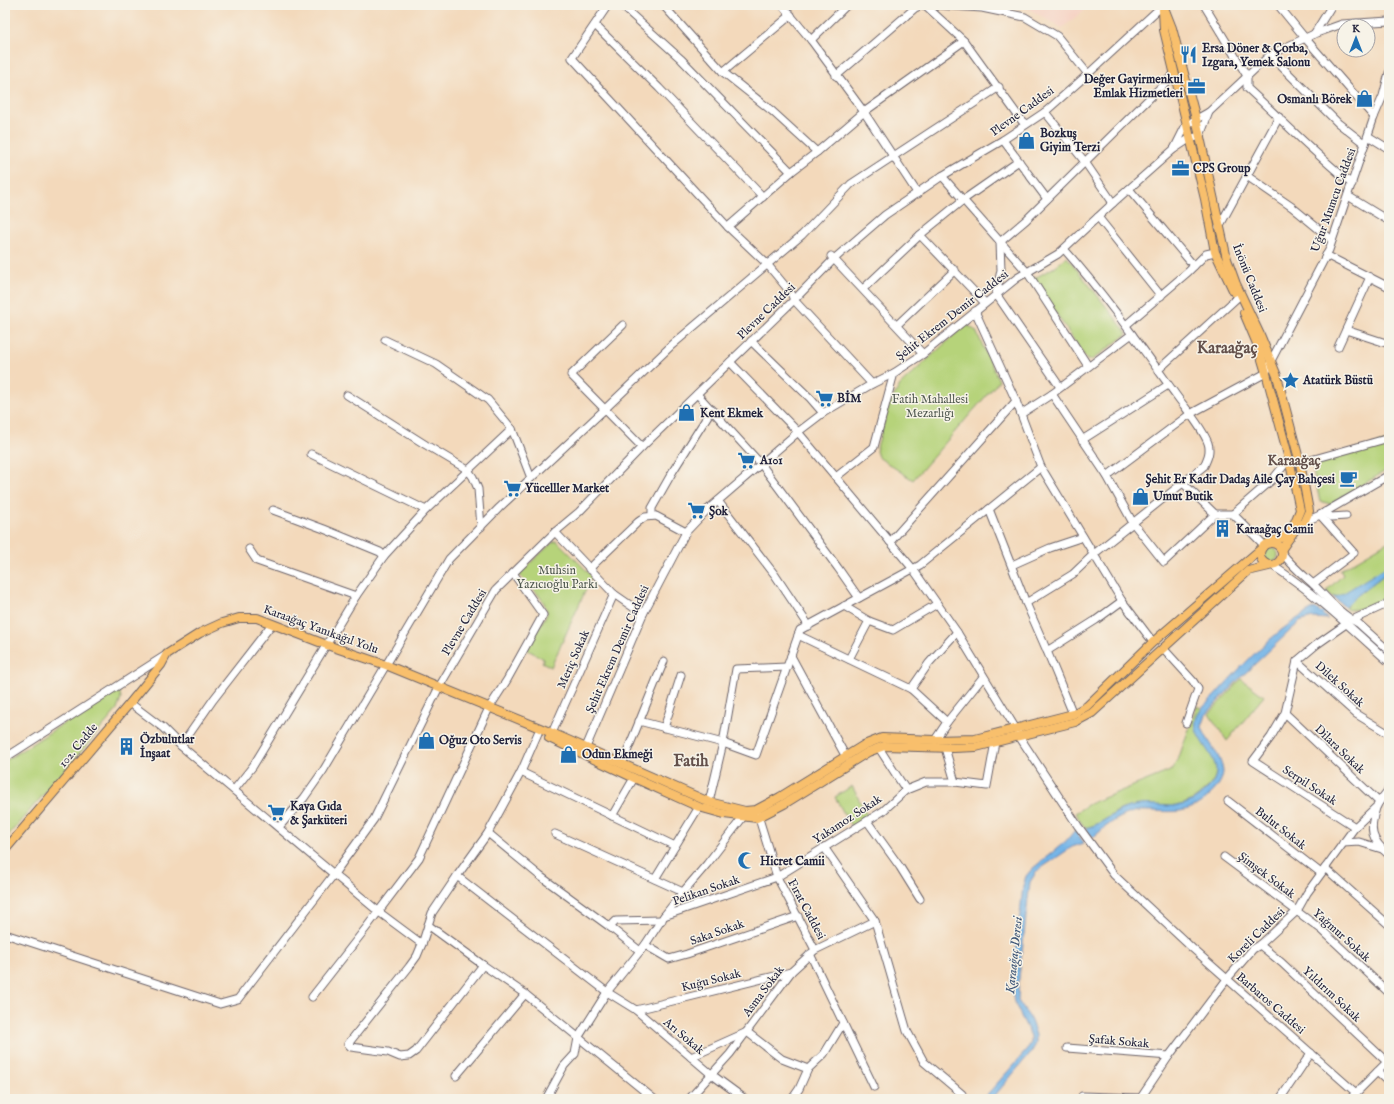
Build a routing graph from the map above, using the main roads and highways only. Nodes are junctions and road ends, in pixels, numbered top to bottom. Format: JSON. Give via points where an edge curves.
{"nodes":[{"id":1,"x":1163,"y":5,"type":"edge"},
{"id":2,"x":1265,"y":545,"type":"junction"},
{"id":3,"x":1282,"y":552,"type":"junction"},
{"id":4,"x":1271,"y":566,"type":"junction"},
{"id":5,"x":167,"y":654,"type":"joint"},
{"id":6,"x":513,"y":718,"type":"junction"},
{"id":7,"x":1018,"y":732,"type":"junction"},
{"id":8,"x":585,"y":751,"type":"junction"},
{"id":9,"x":744,"y":814,"type":"junction"},
{"id":10,"x":757,"y":814,"type":"junction"},
{"id":11,"x":5,"y":850,"type":"edge"}],
"edges":[{"from":1,"to":2,"type":"main road","name":"İnönü Caddesi","via":[[1164,30],[1205,199],[1215,252],[1258,346],[1300,510],[1287,535]]},
{"from":1,"to":3,"type":"main road","name":"İnönü Caddesi","via":[[1172,28],[1196,119],[1227,259],[1277,376],[1300,463],[1309,511]]},
{"from":2,"to":3,"type":"main road","via":[[1276,544]]},
{"from":2,"to":4,"type":"main road","via":[[1260,551],[1260,559]]},
{"from":2,"to":7,"type":"main road","name":"İnönü Caddesi","via":[[1153,642],[1087,706],[1073,714]]},
{"from":3,"to":4,"type":"main road","via":[[1281,560]]},
{"from":4,"to":7,"type":"main road","via":[[1248,571],[1092,712],[1075,722]]},
{"from":5,"to":6,"type":"main road","name":"Karaağaç Yanıkağıl Yolu","via":[[200,633],[222,623],[240,618],[257,618],[386,665]]},
{"from":5,"to":11,"type":"main road","name":"102. Cadde","via":[[130,703]]},
{"from":6,"to":8,"type":"main road","via":[[552,733]]},
{"from":6,"to":8,"type":"main road","via":[[538,733]]},
{"from":7,"to":10,"type":"main road","via":[[976,747],[884,746],[868,752],[784,804]]},
{"from":7,"to":10,"type":"main road","via":[[974,739],[882,738],[864,745]]},
{"from":8,"to":9,"type":"main road"},
{"from":8,"to":9,"type":"main road","via":[[634,778],[699,806],[724,814]]},
{"from":9,"to":10,"type":"main road"}]}
